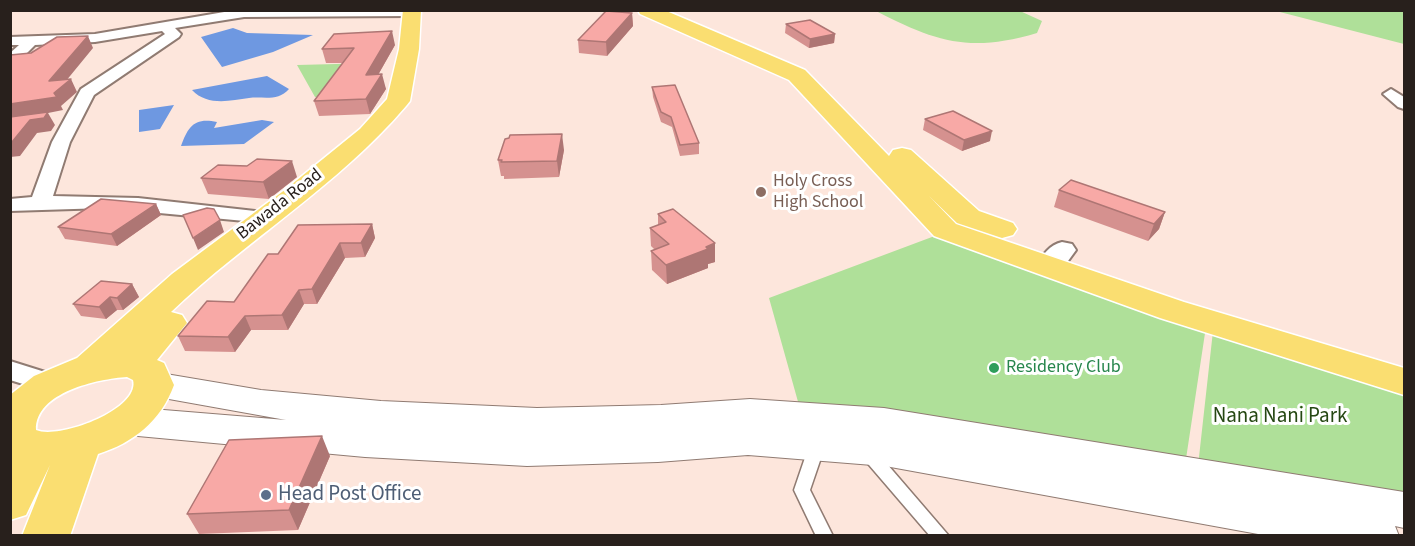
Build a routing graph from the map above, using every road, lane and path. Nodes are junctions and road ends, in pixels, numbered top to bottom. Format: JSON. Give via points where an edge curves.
{"nodes":[{"id":1,"x":647,"y":10,"type":"edge"},
{"id":2,"x":675,"y":10,"type":"edge"},
{"id":3,"x":418,"y":11,"type":"edge"},
{"id":4,"x":163,"y":25,"type":"junction"},
{"id":5,"x":10,"y":40,"type":"edge"},
{"id":6,"x":31,"y":41,"type":"junction"},
{"id":7,"x":10,"y":62,"type":"edge"},
{"id":8,"x":805,"y":72,"type":"junction"},
{"id":9,"x":1390,"y":94,"type":"dead end"},
{"id":10,"x":1404,"y":104,"type":"edge"},
{"id":11,"x":74,"y":116,"type":"junction"},
{"id":12,"x":53,"y":119,"type":"dead end"},
{"id":13,"x":41,"y":201,"type":"junction"},
{"id":14,"x":10,"y":205,"type":"edge"},
{"id":15,"x":266,"y":217,"type":"junction"},
{"id":16,"x":1056,"y":258,"type":"junction"},
{"id":17,"x":1404,"y":363,"type":"edge"},
{"id":18,"x":91,"y":367,"type":"junction"},
{"id":19,"x":10,"y":370,"type":"edge"},
{"id":20,"x":143,"y":375,"type":"junction"},
{"id":21,"x":1404,"y":382,"type":"edge"},
{"id":22,"x":52,"y":384,"type":"junction"},
{"id":23,"x":127,"y":421,"type":"junction"},
{"id":24,"x":22,"y":426,"type":"edge"},
{"id":25,"x":80,"y":443,"type":"junction"},
{"id":26,"x":817,"y":445,"type":"junction"},
{"id":27,"x":864,"y":448,"type":"junction"},
{"id":28,"x":10,"y":502,"type":"edge"},
{"id":29,"x":1404,"y":510,"type":"edge"},
{"id":30,"x":933,"y":533,"type":"edge"},
{"id":31,"x":46,"y":536,"type":"edge"},
{"id":32,"x":825,"y":536,"type":"edge"},
{"id":33,"x":1377,"y":536,"type":"edge"}],
"edges":[{"from":1,"to":8,"type":"main road"},
{"from":2,"to":8,"type":"main road"},
{"from":3,"to":4,"type":"street","via":[[244,13]]},
{"from":3,"to":15,"type":"main road","name":"Bawada Road","via":[[398,101],[369,134]]},
{"from":3,"to":20,"type":"main road","via":[[420,100],[393,134],[351,170],[213,277]]},
{"from":4,"to":6,"type":"street","via":[[95,38]]},
{"from":4,"to":11,"type":"street","via":[[174,34],[87,92]]},
{"from":5,"to":6,"type":"street"},
{"from":6,"to":7,"type":"street"},
{"from":8,"to":16,"type":"main road","via":[[945,230]]},
{"from":9,"to":10,"type":"street"},
{"from":11,"to":12,"type":"street"},
{"from":11,"to":13,"type":"street"},
{"from":13,"to":14,"type":"street"},
{"from":13,"to":15,"type":"street","via":[[123,201]]},
{"from":15,"to":18,"type":"main road","name":"Bawada Road","via":[[184,280]]},
{"from":16,"to":17,"type":"main road"},
{"from":16,"to":21,"type":"main road","via":[[1172,310]]},
{"from":18,"to":20,"type":"main road"},
{"from":18,"to":22,"type":"main road"},
{"from":19,"to":22,"type":"street"},
{"from":20,"to":23,"type":"main road","via":[[147,403]]},
{"from":20,"to":29,"type":"main road","via":[[261,404],[381,415],[537,422],[750,413],[884,422]]},
{"from":22,"to":24,"type":"main road","via":[[32,398]]},
{"from":23,"to":25,"type":"main road"},
{"from":23,"to":26,"type":"main road","via":[[365,442],[527,450],[748,440]]},
{"from":24,"to":25,"type":"main road","via":[[57,448]]},
{"from":24,"to":28,"type":"main road"},
{"from":25,"to":31,"type":"main road"},
{"from":26,"to":27,"type":"main road"},
{"from":26,"to":32,"type":"lane","via":[[802,490]]},
{"from":27,"to":30,"type":"lane"},
{"from":27,"to":33,"type":"main road"}]}
